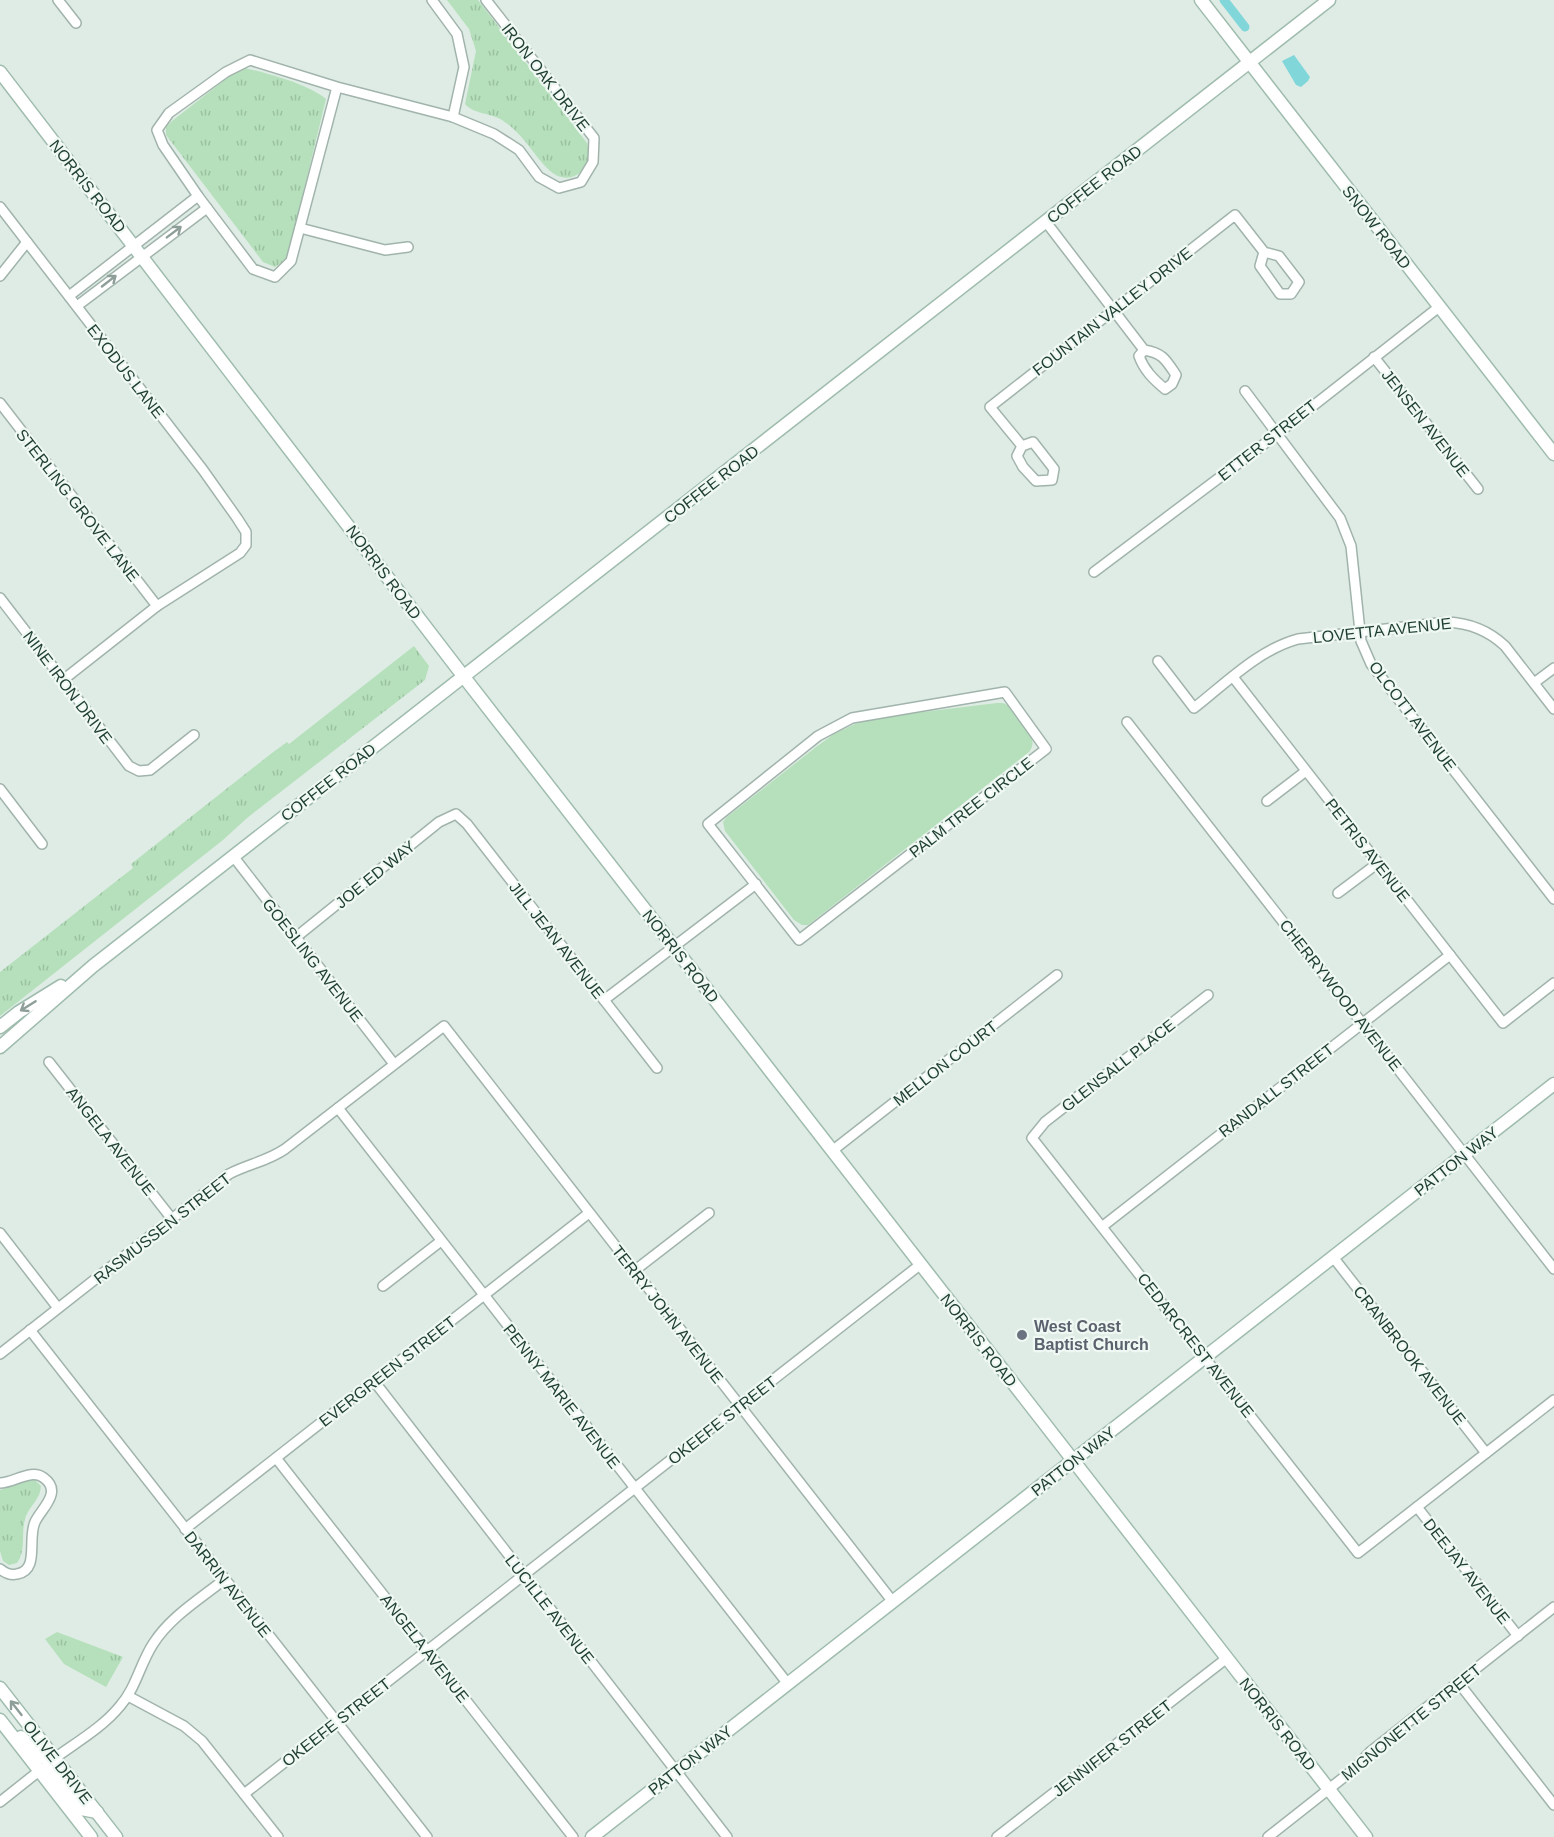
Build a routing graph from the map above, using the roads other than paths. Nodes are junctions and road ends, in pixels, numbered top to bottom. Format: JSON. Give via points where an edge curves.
{"nodes":[{"id":1,"x":58,"y":0,"type":"edge"},
{"id":2,"x":432,"y":0,"type":"edge"},
{"id":3,"x":486,"y":0,"type":"edge"},
{"id":4,"x":1201,"y":0,"type":"edge"},
{"id":5,"x":1329,"y":0,"type":"edge"},
{"id":6,"x":76,"y":23,"type":"dead end"},
{"id":7,"x":1249,"y":63,"type":"junction"},
{"id":8,"x":0,"y":72,"type":"edge"},
{"id":9,"x":338,"y":87,"type":"junction"},
{"id":10,"x":453,"y":117,"type":"junction"},
{"id":11,"x":198,"y":196,"type":"junction"},
{"id":12,"x":0,"y":207,"type":"edge"},
{"id":13,"x":207,"y":208,"type":"junction"},
{"id":14,"x":1046,"y":222,"type":"junction"},
{"id":15,"x":300,"y":228,"type":"junction"},
{"id":16,"x":27,"y":242,"type":"junction"},
{"id":17,"x":133,"y":246,"type":"junction"},
{"id":18,"x":408,"y":247,"type":"dead end"},
{"id":19,"x":1264,"y":252,"type":"junction"},
{"id":20,"x":141,"y":256,"type":"junction"},
{"id":21,"x":0,"y":276,"type":"edge"},
{"id":22,"x":69,"y":296,"type":"junction"},
{"id":23,"x":76,"y":306,"type":"junction"},
{"id":24,"x":1439,"y":307,"type":"junction"},
{"id":25,"x":1114,"y":310,"type":"junction"},
{"id":26,"x":1144,"y":350,"type":"dead end"},
{"id":27,"x":1374,"y":357,"type":"junction"},
{"id":28,"x":1245,"y":392,"type":"dead end"},
{"id":29,"x":0,"y":403,"type":"edge"},
{"id":30,"x":1276,"y":435,"type":"junction"},
{"id":31,"x":1022,"y":446,"type":"junction"},
{"id":32,"x":1554,"y":454,"type":"edge"},
{"id":33,"x":1478,"y":489,"type":"dead end"},
{"id":34,"x":1094,"y":572,"type":"dead end"},
{"id":35,"x":0,"y":598,"type":"edge"},
{"id":36,"x":157,"y":606,"type":"junction"},
{"id":37,"x":1360,"y":632,"type":"junction"},
{"id":38,"x":1158,"y":661,"type":"dead end"},
{"id":39,"x":1554,"y":668,"type":"edge"},
{"id":40,"x":465,"y":677,"type":"junction"},
{"id":41,"x":1233,"y":677,"type":"junction"},
{"id":42,"x":63,"y":680,"type":"junction"},
{"id":43,"x":1534,"y":683,"type":"junction"},
{"id":44,"x":1554,"y":709,"type":"edge"},
{"id":45,"x":1127,"y":722,"type":"dead end"},
{"id":46,"x":194,"y":735,"type":"dead end"},
{"id":47,"x":1306,"y":771,"type":"junction"},
{"id":48,"x":0,"y":789,"type":"edge"},
{"id":49,"x":1267,"y":801,"type":"dead end"},
{"id":50,"x":456,"y":814,"type":"joint"},
{"id":51,"x":42,"y":844,"type":"dead end"},
{"id":52,"x":233,"y":856,"type":"junction"},
{"id":53,"x":1378,"y":863,"type":"junction"},
{"id":54,"x":756,"y":884,"type":"junction"},
{"id":55,"x":1338,"y":893,"type":"dead end"},
{"id":56,"x":1554,"y":899,"type":"edge"},
{"id":57,"x":295,"y":938,"type":"junction"},
{"id":58,"x":673,"y":946,"type":"junction"},
{"id":59,"x":1450,"y":955,"type":"junction"},
{"id":60,"x":93,"y":966,"type":"junction"},
{"id":61,"x":1057,"y":975,"type":"dead end"},
{"id":62,"x":1554,"y":983,"type":"edge"},
{"id":63,"x":1208,"y":995,"type":"dead end"},
{"id":64,"x":604,"y":1000,"type":"junction"},
{"id":65,"x":1362,"y":1023,"type":"junction"},
{"id":66,"x":444,"y":1026,"type":"joint"},
{"id":67,"x":0,"y":1027,"type":"edge"},
{"id":68,"x":0,"y":1047,"type":"edge"},
{"id":69,"x":49,"y":1062,"type":"dead end"},
{"id":70,"x":394,"y":1064,"type":"junction"},
{"id":71,"x":657,"y":1068,"type":"dead end"},
{"id":72,"x":1554,"y":1084,"type":"edge"},
{"id":73,"x":338,"y":1108,"type":"junction"},
{"id":74,"x":1032,"y":1138,"type":"joint"},
{"id":75,"x":832,"y":1151,"type":"junction"},
{"id":76,"x":1465,"y":1154,"type":"junction"},
{"id":77,"x":589,"y":1213,"type":"junction"},
{"id":78,"x":709,"y":1213,"type":"dead end"},
{"id":79,"x":172,"y":1219,"type":"junction"},
{"id":80,"x":1103,"y":1226,"type":"junction"},
{"id":81,"x":0,"y":1233,"type":"edge"},
{"id":82,"x":441,"y":1241,"type":"junction"},
{"id":83,"x":1333,"y":1257,"type":"junction"},
{"id":84,"x":921,"y":1264,"type":"junction"},
{"id":85,"x":1554,"y":1269,"type":"edge"},
{"id":86,"x":634,"y":1271,"type":"junction"},
{"id":87,"x":383,"y":1286,"type":"dead end"},
{"id":88,"x":484,"y":1296,"type":"junction"},
{"id":89,"x":58,"y":1308,"type":"junction"},
{"id":90,"x":30,"y":1330,"type":"junction"},
{"id":91,"x":0,"y":1354,"type":"edge"},
{"id":92,"x":1205,"y":1357,"type":"junction"},
{"id":93,"x":374,"y":1382,"type":"junction"},
{"id":94,"x":1554,"y":1400,"type":"edge"},
{"id":95,"x":740,"y":1406,"type":"junction"},
{"id":96,"x":1486,"y":1453,"type":"junction"},
{"id":97,"x":276,"y":1458,"type":"junction"},
{"id":98,"x":1073,"y":1461,"type":"junction"},
{"id":99,"x":0,"y":1484,"type":"edge"},
{"id":100,"x":634,"y":1488,"type":"junction"},
{"id":101,"x":1417,"y":1507,"type":"junction"},
{"id":102,"x":186,"y":1529,"type":"junction"},
{"id":103,"x":0,"y":1569,"type":"edge"},
{"id":104,"x":524,"y":1575,"type":"junction"},
{"id":105,"x":225,"y":1580,"type":"junction"},
{"id":106,"x":893,"y":1602,"type":"junction"},
{"id":107,"x":1554,"y":1607,"type":"edge"},
{"id":108,"x":1518,"y":1636,"type":"junction"},
{"id":109,"x":427,"y":1651,"type":"junction"},
{"id":110,"x":1227,"y":1658,"type":"junction"},
{"id":111,"x":1458,"y":1682,"type":"junction"},
{"id":112,"x":788,"y":1684,"type":"junction"},
{"id":113,"x":0,"y":1688,"type":"edge"},
{"id":114,"x":128,"y":1696,"type":"junction"},
{"id":115,"x":0,"y":1719,"type":"edge"},
{"id":116,"x":336,"y":1722,"type":"junction"},
{"id":117,"x":55,"y":1758,"type":"junction"},
{"id":118,"x":39,"y":1771,"type":"junction"},
{"id":119,"x":676,"y":1771,"type":"junction"},
{"id":120,"x":1329,"y":1789,"type":"junction"},
{"id":121,"x":244,"y":1794,"type":"junction"},
{"id":122,"x":0,"y":1802,"type":"edge"},
{"id":123,"x":1554,"y":1805,"type":"edge"},
{"id":124,"x":97,"y":1812,"type":"junction"},
{"id":125,"x":91,"y":1837,"type":"edge"},
{"id":126,"x":116,"y":1837,"type":"edge"},
{"id":127,"x":278,"y":1837,"type":"edge"},
{"id":128,"x":427,"y":1837,"type":"edge"},
{"id":129,"x":573,"y":1837,"type":"edge"},
{"id":130,"x":592,"y":1837,"type":"edge"},
{"id":131,"x":727,"y":1837,"type":"edge"},
{"id":132,"x":997,"y":1837,"type":"edge"},
{"id":133,"x":1268,"y":1837,"type":"edge"},
{"id":134,"x":1366,"y":1837,"type":"edge"}],
"edges":[{"from":1,"to":6,"type":"street"},
{"from":2,"to":10,"type":"street","via":[[457,34],[464,67]]},
{"from":3,"to":10,"type":"street","name":"IRON OAK DRIVE","via":[[594,138],[593,162],[581,182],[559,188],[539,177],[519,150],[494,134]]},
{"from":4,"to":7,"type":"street","name":"SNOW ROAD"},
{"from":5,"to":7,"type":"street","name":"COFFEE ROAD"},
{"from":7,"to":14,"type":"street","name":"COFFEE ROAD"},
{"from":7,"to":24,"type":"street","name":"SNOW ROAD"},
{"from":8,"to":17,"type":"street","name":"NORRIS ROAD"},
{"from":9,"to":10,"type":"street","name":"IRON OAK DRIVE"},
{"from":9,"to":11,"type":"street","name":"IRON OAK DRIVE","via":[[250,60],[226,72],[169,113],[157,130]]},
{"from":9,"to":15,"type":"street","name":"IRON OAK DRIVE"},
{"from":11,"to":13,"type":"street","name":"IRON OAK DRIVE"},
{"from":11,"to":17,"type":"street"},
{"from":12,"to":16,"type":"street","name":"EXODUS LANE"},
{"from":13,"to":15,"type":"street","name":"IRON OAK DRIVE","via":[[253,268],[274,277],[291,261]]},
{"from":20,"to":13,"type":"street","one_way":true},
{"from":14,"to":25,"type":"street"},
{"from":14,"to":40,"type":"street","name":"COFFEE ROAD"},
{"from":15,"to":18,"type":"street","via":[[385,250]]},
{"from":16,"to":21,"type":"street"},
{"from":16,"to":22,"type":"street","name":"EXODUS LANE"},
{"from":17,"to":20,"type":"street","name":"NORRIS ROAD"},
{"from":17,"to":22,"type":"street"},
{"from":19,"to":19,"type":"street","via":[[1260,266],[1280,294],[1291,294],[1299,282],[1279,256]]},
{"from":19,"to":25,"type":"street","name":"FOUNTAIN VALLEY DRIVE","via":[[1235,215]]},
{"from":23,"to":20,"type":"street","one_way":true},
{"from":20,"to":40,"type":"street","name":"NORRIS ROAD"},
{"from":22,"to":23,"type":"street","name":"EXODUS LANE"},
{"from":23,"to":36,"type":"street","name":"EXODUS LANE","via":[[246,532],[246,545],[240,553]]},
{"from":24,"to":27,"type":"street","name":"ETTER STREET"},
{"from":24,"to":32,"type":"street","name":"SNOW ROAD"},
{"from":25,"to":26,"type":"street"},
{"from":25,"to":31,"type":"street","name":"FOUNTAIN VALLEY DRIVE","via":[[990,407]]},
{"from":27,"to":30,"type":"street","name":"ETTER STREET"},
{"from":27,"to":33,"type":"street","name":"JENSEN AVENUE"},
{"from":28,"to":30,"type":"street","name":"OLCOTT AVENUE"},
{"from":29,"to":36,"type":"street","name":"STERLING GROVE LANE"},
{"from":30,"to":34,"type":"street","name":"ETTER STREET"},
{"from":30,"to":37,"type":"street","name":"OLCOTT AVENUE","via":[[1333,507],[1346,531]]},
{"from":31,"to":31,"type":"street","via":[[1033,442],[1054,469],[1052,480],[1036,481],[1023,467],[1017,456]]},
{"from":35,"to":42,"type":"street","name":"NINE IRON DRIVE"},
{"from":36,"to":42,"type":"street"},
{"from":37,"to":41,"type":"street","name":"LOVETTA AVENUE","via":[[1286,642]]},
{"from":37,"to":43,"type":"street","name":"LOVETTA AVENUE","via":[[1447,622],[1473,626],[1505,646]]},
{"from":37,"to":56,"type":"street","name":"OLCOTT AVENUE","via":[[1371,664]]},
{"from":38,"to":41,"type":"street","name":"LOVETTA AVENUE","via":[[1194,708]]},
{"from":39,"to":43,"type":"street"},
{"from":40,"to":52,"type":"street","name":"COFFEE ROAD"},
{"from":40,"to":58,"type":"street","name":"NORRIS ROAD"},
{"from":41,"to":47,"type":"street","name":"PETRIS AVENUE"},
{"from":42,"to":46,"type":"street","name":"NINE IRON DRIVE","via":[[129,766],[139,771],[150,770]]},
{"from":43,"to":44,"type":"street","name":"LOVETTA AVENUE"},
{"from":45,"to":65,"type":"street","name":"CHERRYWOOD AVENUE"},
{"from":47,"to":49,"type":"street"},
{"from":47,"to":53,"type":"street","name":"PETRIS AVENUE"},
{"from":48,"to":51,"type":"street"},
{"from":50,"to":57,"type":"street","name":"JOE ED WAY","via":[[440,822]]},
{"from":50,"to":64,"type":"street","name":"JILL JEAN AVENUE"},
{"from":52,"to":57,"type":"street","name":"GOESLING AVENUE"},
{"from":52,"to":60,"type":"street","name":"COFFEE ROAD"},
{"from":53,"to":55,"type":"street"},
{"from":53,"to":59,"type":"street","name":"PETRIS AVENUE"},
{"from":54,"to":54,"type":"street","name":"PALM TREE CIRCLE","via":[[708,824],[819,736],[852,718],[1005,692],[1046,749],[799,940]]},
{"from":54,"to":58,"type":"street"},
{"from":57,"to":70,"type":"street","name":"GOESLING AVENUE"},
{"from":58,"to":64,"type":"street"},
{"from":58,"to":75,"type":"street","name":"NORRIS ROAD"},
{"from":59,"to":62,"type":"street","name":"PETRIS AVENUE","via":[[1503,1023]]},
{"from":59,"to":65,"type":"street","name":"RANDALL STREET"},
{"from":60,"to":67,"type":"street","name":"COFFEE ROAD","one_way":true},
{"from":60,"to":68,"type":"street","name":"COFFEE ROAD"},
{"from":61,"to":75,"type":"street","name":"MELLON COURT"},
{"from":63,"to":74,"type":"street","name":"GLENSALL PLACE","via":[[1045,1122]]},
{"from":64,"to":71,"type":"street","name":"JILL JEAN AVENUE"},
{"from":65,"to":76,"type":"street","name":"CHERRYWOOD AVENUE"},
{"from":65,"to":80,"type":"street","name":"RANDALL STREET"},
{"from":66,"to":70,"type":"street","name":"RASMUSSEN STREET"},
{"from":66,"to":77,"type":"street","name":"TERRY JOHN AVENUE"},
{"from":69,"to":79,"type":"street","name":"ANGELA AVENUE"},
{"from":70,"to":73,"type":"street","name":"RASMUSSEN STREET"},
{"from":72,"to":76,"type":"street","name":"PATTON WAY"},
{"from":73,"to":79,"type":"street","name":"RASMUSSEN STREET","via":[[274,1156],[229,1174]]},
{"from":73,"to":82,"type":"street","name":"PENNY MARIE AVENUE"},
{"from":74,"to":80,"type":"street","name":"CEDARCREST AVENUE"},
{"from":75,"to":84,"type":"street","name":"NORRIS ROAD"},
{"from":76,"to":83,"type":"street","name":"PATTON WAY"},
{"from":76,"to":85,"type":"street","name":"CHERRYWOOD AVENUE"},
{"from":77,"to":86,"type":"street","name":"TERRY JOHN AVENUE"},
{"from":77,"to":88,"type":"street","name":"EVERGREEN STREET"},
{"from":78,"to":86,"type":"street"},
{"from":79,"to":89,"type":"street","name":"RASMUSSEN STREET"},
{"from":80,"to":92,"type":"street","name":"CEDARCREST AVENUE"},
{"from":81,"to":89,"type":"street"},
{"from":82,"to":87,"type":"street"},
{"from":82,"to":88,"type":"street","name":"PENNY MARIE AVENUE"},
{"from":83,"to":92,"type":"street","name":"PATTON WAY"},
{"from":83,"to":96,"type":"street","name":"CRANBROOK AVENUE"},
{"from":84,"to":95,"type":"street","name":"OKEEFE STREET"},
{"from":84,"to":98,"type":"street","name":"NORRIS ROAD"},
{"from":86,"to":95,"type":"street","name":"TERRY JOHN AVENUE"},
{"from":88,"to":93,"type":"street","name":"EVERGREEN STREET"},
{"from":88,"to":100,"type":"street","name":"PENNY MARIE AVENUE"},
{"from":89,"to":90,"type":"street","name":"RASMUSSEN STREET"},
{"from":90,"to":91,"type":"street","name":"RASMUSSEN STREET"},
{"from":90,"to":102,"type":"street","name":"DARRIN AVENUE"},
{"from":92,"to":98,"type":"street","name":"PATTON WAY"},
{"from":92,"to":101,"type":"street","name":"CEDARCREST AVENUE","via":[[1358,1553]]},
{"from":93,"to":97,"type":"street","name":"EVERGREEN STREET"},
{"from":93,"to":104,"type":"street","name":"LUCILLE AVENUE"},
{"from":94,"to":96,"type":"street"},
{"from":95,"to":100,"type":"street","name":"OKEEFE STREET"},
{"from":95,"to":106,"type":"street","name":"TERRY JOHN AVENUE"},
{"from":96,"to":101,"type":"street"},
{"from":97,"to":102,"type":"street","name":"EVERGREEN STREET"},
{"from":97,"to":109,"type":"street","name":"ANGELA AVENUE"},
{"from":98,"to":106,"type":"street","name":"PATTON WAY"},
{"from":98,"to":110,"type":"street","name":"NORRIS ROAD"},
{"from":99,"to":103,"type":"street","via":[[38,1475],[48,1482],[52,1494],[34,1523],[29,1566],[14,1575]]},
{"from":100,"to":104,"type":"street","name":"OKEEFE STREET"},
{"from":100,"to":112,"type":"street","name":"PENNY MARIE AVENUE"},
{"from":101,"to":108,"type":"street","name":"DEEJAY AVENUE"},
{"from":102,"to":105,"type":"street","name":"DARRIN AVENUE"},
{"from":104,"to":109,"type":"street","name":"OKEEFE STREET"},
{"from":104,"to":119,"type":"street","name":"LUCILLE AVENUE"},
{"from":105,"to":114,"type":"street","via":[[162,1632]]},
{"from":105,"to":116,"type":"street","name":"DARRIN AVENUE"},
{"from":106,"to":112,"type":"street","name":"PATTON WAY"},
{"from":107,"to":108,"type":"street","name":"MIGNONETTE STREET"},
{"from":108,"to":111,"type":"street","name":"MIGNONETTE STREET"},
{"from":109,"to":116,"type":"street","name":"OKEEFE STREET"},
{"from":109,"to":129,"type":"street","name":"ANGELA AVENUE"},
{"from":110,"to":120,"type":"street","name":"NORRIS ROAD"},
{"from":110,"to":132,"type":"street","name":"JENNIFER STREET"},
{"from":111,"to":120,"type":"street","name":"MIGNONETTE STREET"},
{"from":111,"to":123,"type":"street"},
{"from":112,"to":119,"type":"street","name":"PATTON WAY"},
{"from":117,"to":113,"type":"street","name":"OLIVE DRIVE","one_way":true},
{"from":114,"to":117,"type":"street","via":[[109,1718]]},
{"from":114,"to":121,"type":"street","via":[[193,1732]]},
{"from":115,"to":117,"type":"street","via":[[43,1758]]},
{"from":115,"to":118,"type":"street","name":"OLIVE DRIVE"},
{"from":116,"to":121,"type":"street","name":"OKEEFE STREET"},
{"from":116,"to":128,"type":"street","name":"DARRIN AVENUE"},
{"from":117,"to":124,"type":"street","name":"OLIVE DRIVE"},
{"from":118,"to":122,"type":"street"},
{"from":118,"to":124,"type":"street","via":[[47,1769],[53,1773],[81,1809]]},
{"from":118,"to":125,"type":"street","name":"OLIVE DRIVE"},
{"from":119,"to":130,"type":"street","name":"PATTON WAY"},
{"from":119,"to":131,"type":"street","name":"LUCILLE AVENUE"},
{"from":120,"to":133,"type":"street","name":"MIGNONETTE STREET"},
{"from":120,"to":134,"type":"street","name":"NORRIS ROAD"},
{"from":121,"to":127,"type":"street"},
{"from":124,"to":126,"type":"street","name":"OLIVE DRIVE"}]}
